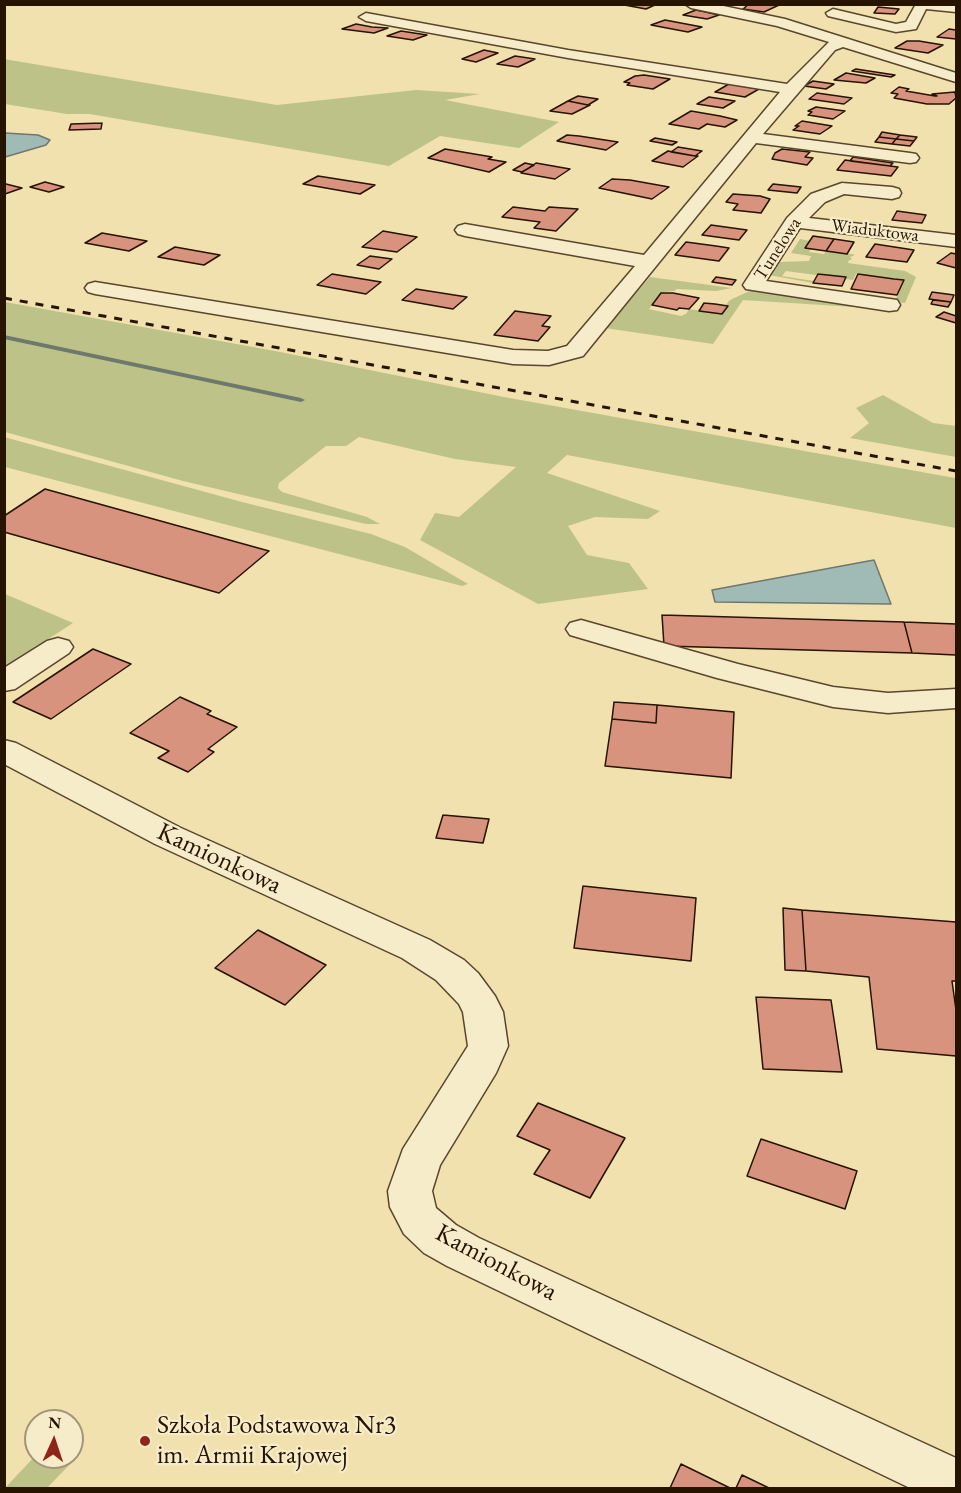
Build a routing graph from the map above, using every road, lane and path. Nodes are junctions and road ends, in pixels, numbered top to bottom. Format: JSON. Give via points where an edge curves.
{"nodes":[{"id":1,"x":691,"y":4,"type":"edge"},
{"id":2,"x":724,"y":7,"type":"edge"},
{"id":3,"x":957,"y":8,"type":"edge"},
{"id":4,"x":826,"y":12,"type":"edge"},
{"id":5,"x":366,"y":17,"type":"dead end"},
{"id":6,"x":780,"y":22,"type":"junction"},
{"id":7,"x":841,"y":42,"type":"junction"},
{"id":8,"x":949,"y":58,"type":"dead end"},
{"id":9,"x":929,"y":70,"type":"junction"},
{"id":10,"x":957,"y":78,"type":"edge"},
{"id":11,"x":791,"y":89,"type":"junction"},
{"id":12,"x":750,"y":137,"type":"junction"},
{"id":13,"x":910,"y":158,"type":"dead end"},
{"id":14,"x":892,"y":193,"type":"dead end"},
{"id":15,"x":794,"y":222,"type":"junction"},
{"id":16,"x":465,"y":230,"type":"dead end"},
{"id":17,"x":957,"y":241,"type":"edge"},
{"id":18,"x":649,"y":262,"type":"junction"},
{"id":19,"x":95,"y":288,"type":"dead end"},
{"id":20,"x":889,"y":305,"type":"dead end"},
{"id":21,"x":581,"y":629,"type":"dead end"},
{"id":22,"x":58,"y":647,"type":"dead end"},
{"id":23,"x":4,"y":682,"type":"edge"},
{"id":24,"x":957,"y":699,"type":"edge"},
{"id":25,"x":4,"y":750,"type":"edge"},
{"id":26,"x":957,"y":1484,"type":"edge"}],
"edges":[{"from":1,"to":2,"type":"street"},
{"from":2,"to":6,"type":"street"},
{"from":3,"to":4,"type":"street","via":[[922,5],[911,26],[896,28]]},
{"from":4,"to":6,"type":"street"},
{"from":5,"to":11,"type":"street"},
{"from":6,"to":7,"type":"street"},
{"from":7,"to":9,"type":"street"},
{"from":7,"to":11,"type":"street","via":[[830,47]]},
{"from":8,"to":9,"type":"street"},
{"from":9,"to":10,"type":"street"},
{"from":11,"to":12,"type":"street"},
{"from":12,"to":13,"type":"street"},
{"from":12,"to":18,"type":"street"},
{"from":14,"to":15,"type":"street","name":"Tunelowa","via":[[842,188],[810,203]]},
{"from":15,"to":17,"type":"street","name":"Wiaduktowa"},
{"from":15,"to":20,"type":"street","name":"Tunelowa","via":[[753,285]]},
{"from":16,"to":18,"type":"street"},
{"from":18,"to":19,"type":"street","via":[[576,351],[549,358],[513,357]]},
{"from":21,"to":24,"type":"street","via":[[833,697],[888,703]]},
{"from":22,"to":23,"type":"street"},
{"from":25,"to":26,"type":"street","name":"Kamionkowa","via":[[168,836],[416,949],[464,983],[483,1012],[488,1046],[419,1161],[410,1191],[420,1221],[440,1239]]}]}
